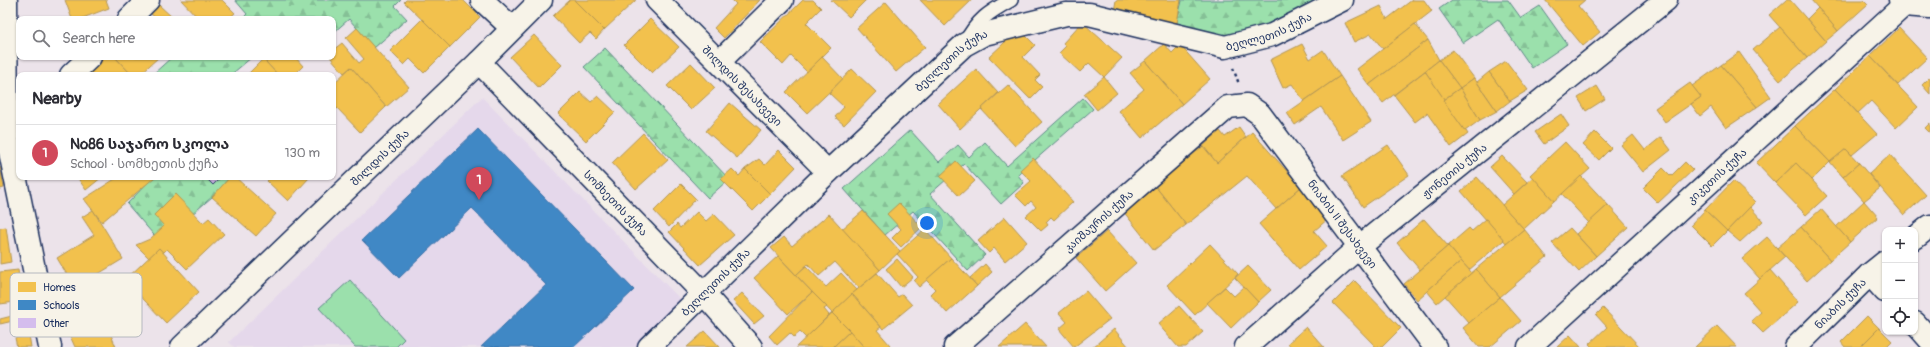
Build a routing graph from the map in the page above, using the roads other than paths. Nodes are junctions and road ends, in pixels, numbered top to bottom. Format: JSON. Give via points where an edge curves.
{"nodes":[{"id":1,"x":6,"y":0,"type":"edge"},
{"id":2,"x":148,"y":0,"type":"edge"},
{"id":3,"x":482,"y":0,"type":"edge"},
{"id":4,"x":541,"y":0,"type":"edge"},
{"id":5,"x":657,"y":0,"type":"edge"},
{"id":6,"x":782,"y":0,"type":"edge"},
{"id":7,"x":1011,"y":0,"type":"edge"},
{"id":8,"x":1342,"y":0,"type":"edge"},
{"id":9,"x":1666,"y":0,"type":"edge"},
{"id":10,"x":1902,"y":3,"type":"edge"},
{"id":11,"x":1930,"y":7,"type":"edge"},
{"id":12,"x":132,"y":16,"type":"edge"},
{"id":13,"x":512,"y":28,"type":"junction"},
{"id":14,"x":964,"y":45,"type":"junction"},
{"id":15,"x":87,"y":60,"type":"edge"},
{"id":16,"x":479,"y":62,"type":"junction"},
{"id":17,"x":719,"y":62,"type":"junction"},
{"id":18,"x":74,"y":72,"type":"edge"},
{"id":19,"x":1247,"y":105,"type":"joint"},
{"id":20,"x":13,"y":132,"type":"edge"},
{"id":21,"x":16,"y":149,"type":"edge"},
{"id":22,"x":828,"y":172,"type":"junction"},
{"id":23,"x":21,"y":180,"type":"edge"},
{"id":24,"x":1930,"y":226,"type":"edge"},
{"id":25,"x":1918,"y":236,"type":"edge"},
{"id":26,"x":1359,"y":247,"type":"junction"},
{"id":27,"x":1877,"y":268,"type":"edge"},
{"id":28,"x":37,"y":273,"type":"edge"},
{"id":29,"x":1882,"y":282,"type":"edge"},
{"id":30,"x":703,"y":293,"type":"junction"},
{"id":31,"x":1918,"y":326,"type":"edge"},
{"id":32,"x":48,"y":337,"type":"edge"},
{"id":33,"x":1930,"y":340,"type":"edge"},
{"id":34,"x":50,"y":347,"type":"edge"},
{"id":35,"x":182,"y":347,"type":"edge"},
{"id":36,"x":649,"y":347,"type":"edge"},
{"id":37,"x":751,"y":347,"type":"edge"},
{"id":38,"x":955,"y":347,"type":"edge"},
{"id":39,"x":1246,"y":347,"type":"edge"},
{"id":40,"x":1434,"y":347,"type":"edge"},
{"id":41,"x":1530,"y":347,"type":"edge"},
{"id":42,"x":1796,"y":347,"type":"edge"}],
"edges":[{"from":1,"to":20,"type":"street"},
{"from":2,"to":12,"type":"street"},
{"from":3,"to":13,"type":"street"},
{"from":4,"to":13,"type":"street","name":"შილდის ქუჩა"},
{"from":5,"to":17,"type":"street","name":"შილდის შესახვევი"},
{"from":6,"to":17,"type":"street"},
{"from":7,"to":14,"type":"lane","via":[[980,19]]},
{"from":8,"to":14,"type":"street","name":"ბეღლეთის ქუჩა","via":[[1272,35],[1225,47],[1079,13],[984,34]]},
{"from":9,"to":26,"type":"street","name":"ჟონეთის ქუჩა"},
{"from":10,"to":11,"type":"street"},
{"from":10,"to":41,"type":"street","name":"კიკეთის ქუჩა"},
{"from":13,"to":16,"type":"street","name":"შილდის ქუჩა"},
{"from":14,"to":22,"type":"street","name":"ბეღლეთის ქუჩა"},
{"from":15,"to":18,"type":"street"},
{"from":16,"to":30,"type":"street","name":"სომხეთის ქუჩა"},
{"from":16,"to":35,"type":"street","name":"შილდის ქუჩა"},
{"from":17,"to":22,"type":"street","name":"შილდის შესახვევი"},
{"from":19,"to":26,"type":"street","name":"ნიაბის II შესახვევი","via":[[1260,114]]},
{"from":19,"to":38,"type":"street","name":"კაიშაურის ქუჩა","via":[[1228,107]]},
{"from":20,"to":21,"type":"street"},
{"from":22,"to":30,"type":"street","name":"ბეღლეთის ქუჩა"},
{"from":23,"to":28,"type":"street"},
{"from":24,"to":25,"type":"street"},
{"from":26,"to":39,"type":"street","name":"ჟონეთის ქუჩა"},
{"from":26,"to":40,"type":"street","name":"ნიაბის II შესახვევი"},
{"from":27,"to":29,"type":"street"},
{"from":27,"to":42,"type":"street","name":"ნიაბის ქუჩა"},
{"from":30,"to":36,"type":"street","name":"ბეღლეთის ქუჩა"},
{"from":30,"to":37,"type":"street","name":"სომხეთის ქუჩა"},
{"from":31,"to":33,"type":"street"},
{"from":32,"to":34,"type":"street"}]}
